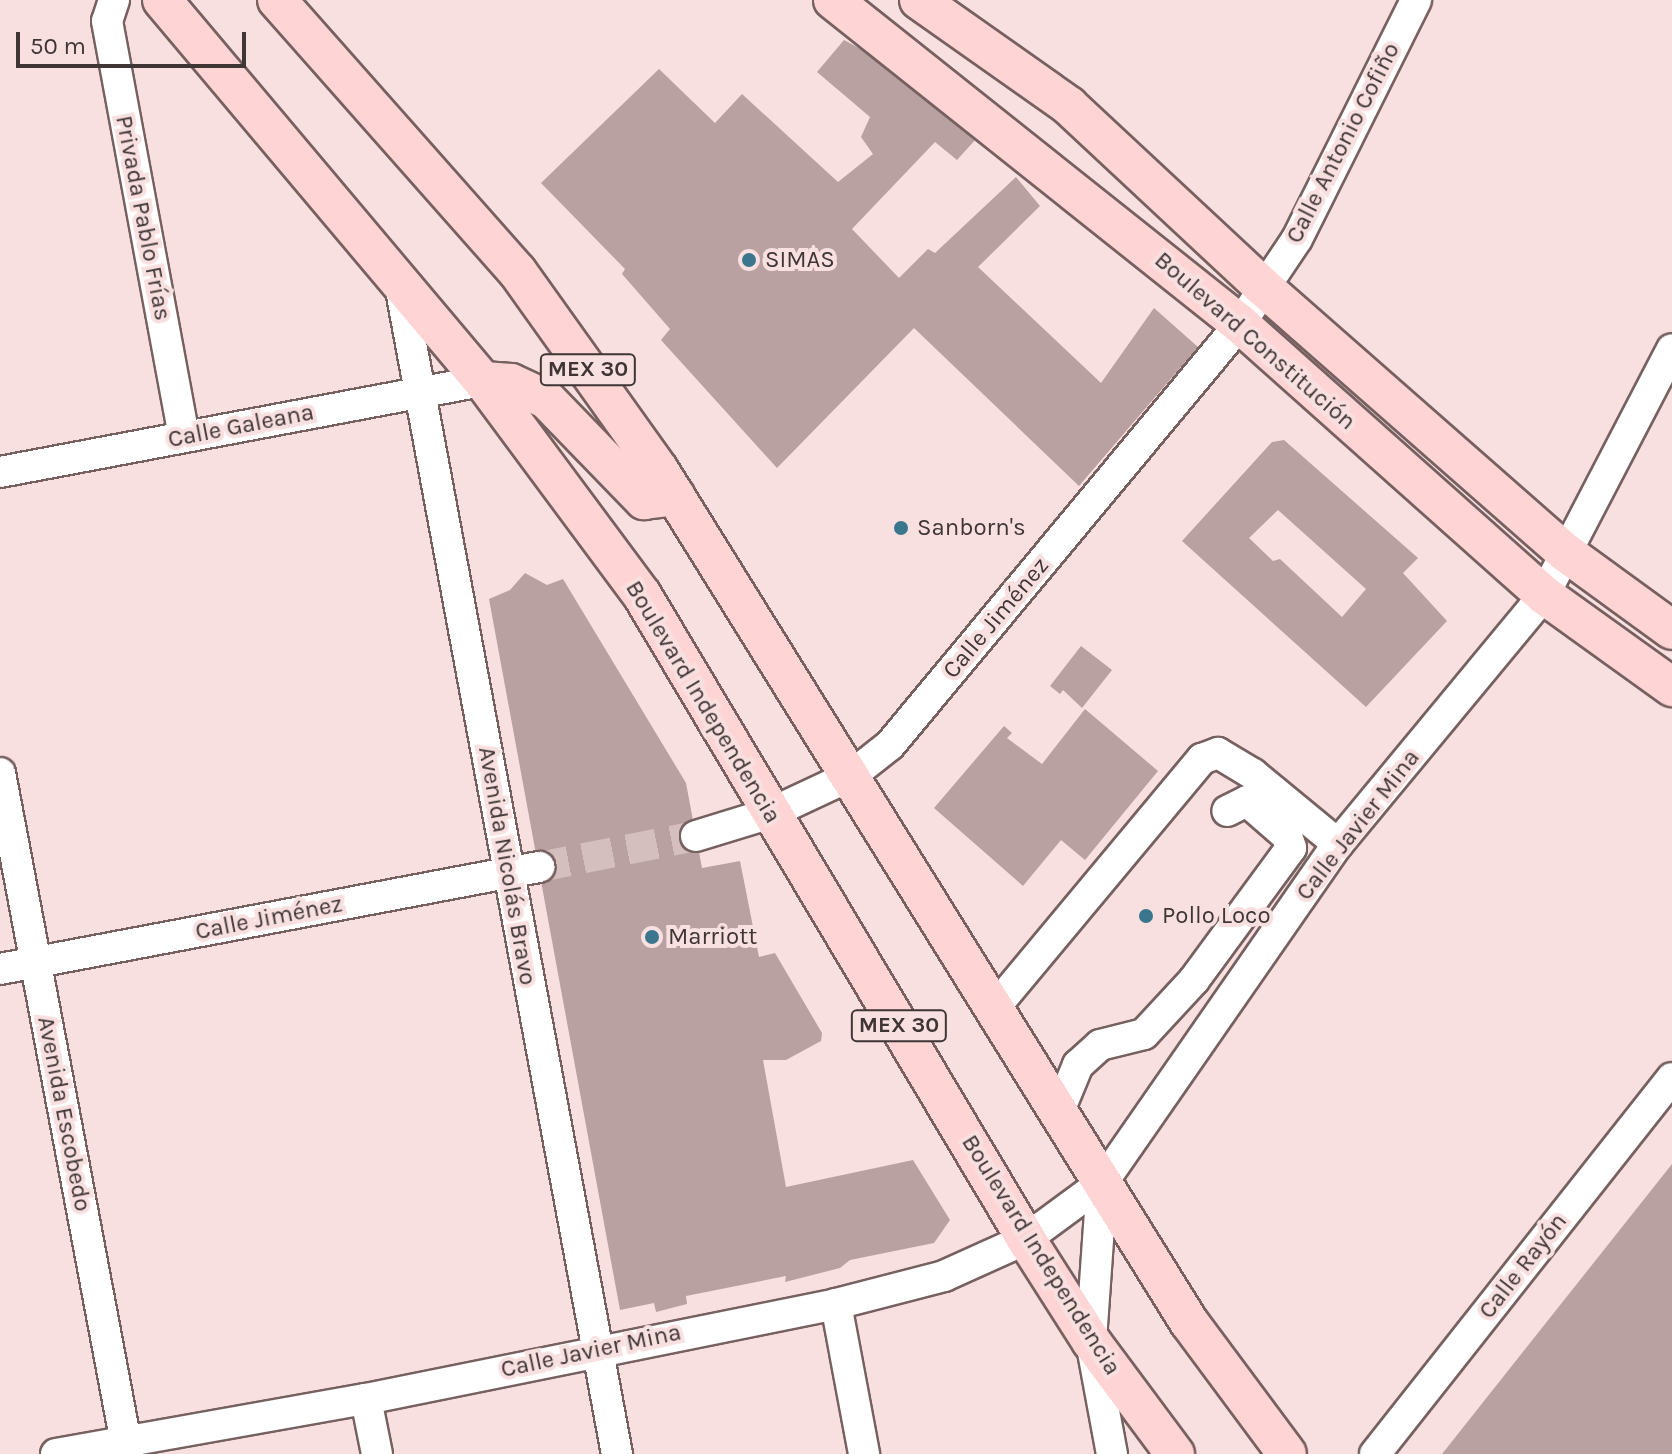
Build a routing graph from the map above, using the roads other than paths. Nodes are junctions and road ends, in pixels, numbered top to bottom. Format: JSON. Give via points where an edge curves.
{"nodes":[{"id":1,"x":114,"y":0,"type":"edge"},
{"id":2,"x":162,"y":0,"type":"edge"},
{"id":3,"x":277,"y":0,"type":"edge"},
{"id":4,"x":833,"y":0,"type":"edge"},
{"id":5,"x":919,"y":0,"type":"edge"},
{"id":6,"x":1416,"y":0,"type":"edge"},
{"id":7,"x":399,"y":277,"type":"junction"},
{"id":8,"x":1262,"y":286,"type":"junction"},
{"id":9,"x":1240,"y":324,"type":"junction"},
{"id":10,"x":1672,"y":349,"type":"edge"},
{"id":11,"x":483,"y":381,"type":"junction"},
{"id":12,"x":420,"y":393,"type":"junction"},
{"id":13,"x":184,"y":437,"type":"junction"},
{"id":14,"x":0,"y":472,"type":"edge"},
{"id":15,"x":676,"y":496,"type":"junction"},
{"id":16,"x":1565,"y":552,"type":"junction"},
{"id":17,"x":1544,"y":595,"type":"junction"},
{"id":18,"x":1672,"y":630,"type":"edge"},
{"id":19,"x":1672,"y":687,"type":"edge"},
{"id":20,"x":0,"y":773,"type":"edge"},
{"id":21,"x":852,"y":775,"type":"junction"},
{"id":22,"x":1227,"y":811,"type":"dead end"},
{"id":23,"x":771,"y":813,"type":"junction"},
{"id":24,"x":696,"y":836,"type":"tunnel mouth"},
{"id":25,"x":1338,"y":844,"type":"junction"},
{"id":26,"x":539,"y":867,"type":"tunnel mouth"},
{"id":27,"x":509,"y":873,"type":"junction"},
{"id":28,"x":36,"y":963,"type":"junction"},
{"id":29,"x":0,"y":969,"type":"edge"},
{"id":30,"x":996,"y":1006,"type":"junction"},
{"id":31,"x":1672,"y":1078,"type":"edge"},
{"id":32,"x":1059,"y":1111,"type":"junction"},
{"id":33,"x":1102,"y":1183,"type":"junction"},
{"id":34,"x":1026,"y":1239,"type":"junction"},
{"id":35,"x":836,"y":1304,"type":"junction"},
{"id":36,"x":1091,"y":1341,"type":"junction"},
{"id":37,"x":597,"y":1348,"type":"junction"},
{"id":38,"x":366,"y":1399,"type":"junction"},
{"id":39,"x":127,"y":1447,"type":"edge"},
{"id":40,"x":56,"y":1454,"type":"edge"},
{"id":41,"x":377,"y":1454,"type":"edge"},
{"id":42,"x":617,"y":1454,"type":"edge"},
{"id":43,"x":864,"y":1454,"type":"edge"},
{"id":44,"x":1112,"y":1454,"type":"edge"},
{"id":45,"x":1175,"y":1454,"type":"edge"},
{"id":46,"x":1287,"y":1454,"type":"edge"},
{"id":47,"x":1375,"y":1454,"type":"edge"}],
"edges":[{"from":1,"to":13,"type":"street","name":"Privada Pablo Frías","via":[[107,21]]},
{"from":2,"to":7,"type":"main road","name":"Boulevard Independencia","number":"MEX 30"},
{"from":3,"to":15,"type":"main road","number":"MEX 30","via":[[384,114],[517,271]]},
{"from":4,"to":9,"type":"main road","name":"Boulevard Constitución"},
{"from":5,"to":8,"type":"main road","name":"Boulevard Constitución","via":[[1069,106]]},
{"from":6,"to":8,"type":"street","name":"Calle Antonio Cofiño","via":[[1297,239]]},
{"from":7,"to":11,"type":"main road","name":"Boulevard Independencia","number":"MEX 30"},
{"from":7,"to":12,"type":"street","name":"Avenida Nicolás Bravo"},
{"from":8,"to":9,"type":"street","name":"Calle Antonio Cofiño"},
{"from":8,"to":16,"type":"main road","name":"Boulevard Constitución"},
{"from":9,"to":17,"type":"main road","name":"Boulevard Constitución"},
{"from":9,"to":21,"type":"street","name":"Calle Jiménez","via":[[890,745]]},
{"from":10,"to":16,"type":"street","name":"Calle Javier Mina"},
{"from":11,"to":12,"type":"street","name":"Calle Galeana"},
{"from":11,"to":15,"type":"main road","via":[[511,383],[546,399],[644,500]]},
{"from":11,"to":23,"type":"main road","name":"Boulevard Independencia","number":"MEX 30","via":[[642,595]]},
{"from":12,"to":13,"type":"street","name":"Calle Galeana"},
{"from":12,"to":27,"type":"street","name":"Avenida Nicolás Bravo"},
{"from":13,"to":14,"type":"street","name":"Calle Galeana"},
{"from":15,"to":21,"type":"main road","number":"MEX 30"},
{"from":16,"to":17,"type":"street","name":"Calle Javier Mina"},
{"from":16,"to":18,"type":"main road","name":"Boulevard Constitución"},
{"from":17,"to":19,"type":"main road","name":"Boulevard Constitución"},
{"from":17,"to":25,"type":"street","name":"Calle Javier Mina"},
{"from":20,"to":28,"type":"street","name":"Avenida Escobedo"},
{"from":21,"to":23,"type":"street","name":"Calle Jiménez"},
{"from":21,"to":30,"type":"main road","number":"MEX 30"},
{"from":22,"to":32,"type":"street","via":[[1247,801],[1287,836],[1291,848],[1194,980],[1144,1034],[1100,1045],[1078,1065]]},
{"from":23,"to":24,"type":"street","name":"Calle Jiménez"},
{"from":23,"to":34,"type":"main road","name":"Boulevard Independencia","number":"MEX 30"},
{"from":25,"to":30,"type":"street","via":[[1253,774],[1218,753],[1202,759]]},
{"from":25,"to":33,"type":"street","name":"Calle Javier Mina"},
{"from":26,"to":27,"type":"street","name":"Calle Jiménez"},
{"from":27,"to":28,"type":"street","name":"Calle Jiménez"},
{"from":27,"to":37,"type":"street","name":"Avenida Nicolás Bravo"},
{"from":28,"to":29,"type":"street","name":"Calle Jiménez"},
{"from":28,"to":39,"type":"street","name":"Avenida Escobedo"},
{"from":30,"to":32,"type":"main road","number":"MEX 30"},
{"from":31,"to":47,"type":"street","name":"Calle Rayón"},
{"from":32,"to":33,"type":"main road","number":"MEX 30"},
{"from":33,"to":34,"type":"street","name":"Calle Javier Mina"},
{"from":33,"to":36,"type":"street"},
{"from":33,"to":46,"type":"main road","number":"MEX 30","via":[[1189,1322]]},
{"from":34,"to":35,"type":"street","name":"Calle Javier Mina","via":[[944,1276]]},
{"from":34,"to":36,"type":"main road","name":"Boulevard Independencia","number":"MEX 30"},
{"from":35,"to":37,"type":"street","name":"Calle Javier Mina"},
{"from":35,"to":43,"type":"street"},
{"from":36,"to":44,"type":"street"},
{"from":36,"to":45,"type":"main road","name":"Boulevard Independencia","number":"MEX 30"},
{"from":37,"to":38,"type":"street","name":"Calle Javier Mina"},
{"from":37,"to":42,"type":"street","name":"Avenida Nicolás Bravo"},
{"from":38,"to":39,"type":"street","name":"Calle Javier Mina"},
{"from":38,"to":41,"type":"street"},
{"from":39,"to":40,"type":"street","name":"Calle Javier Mina"}]}
